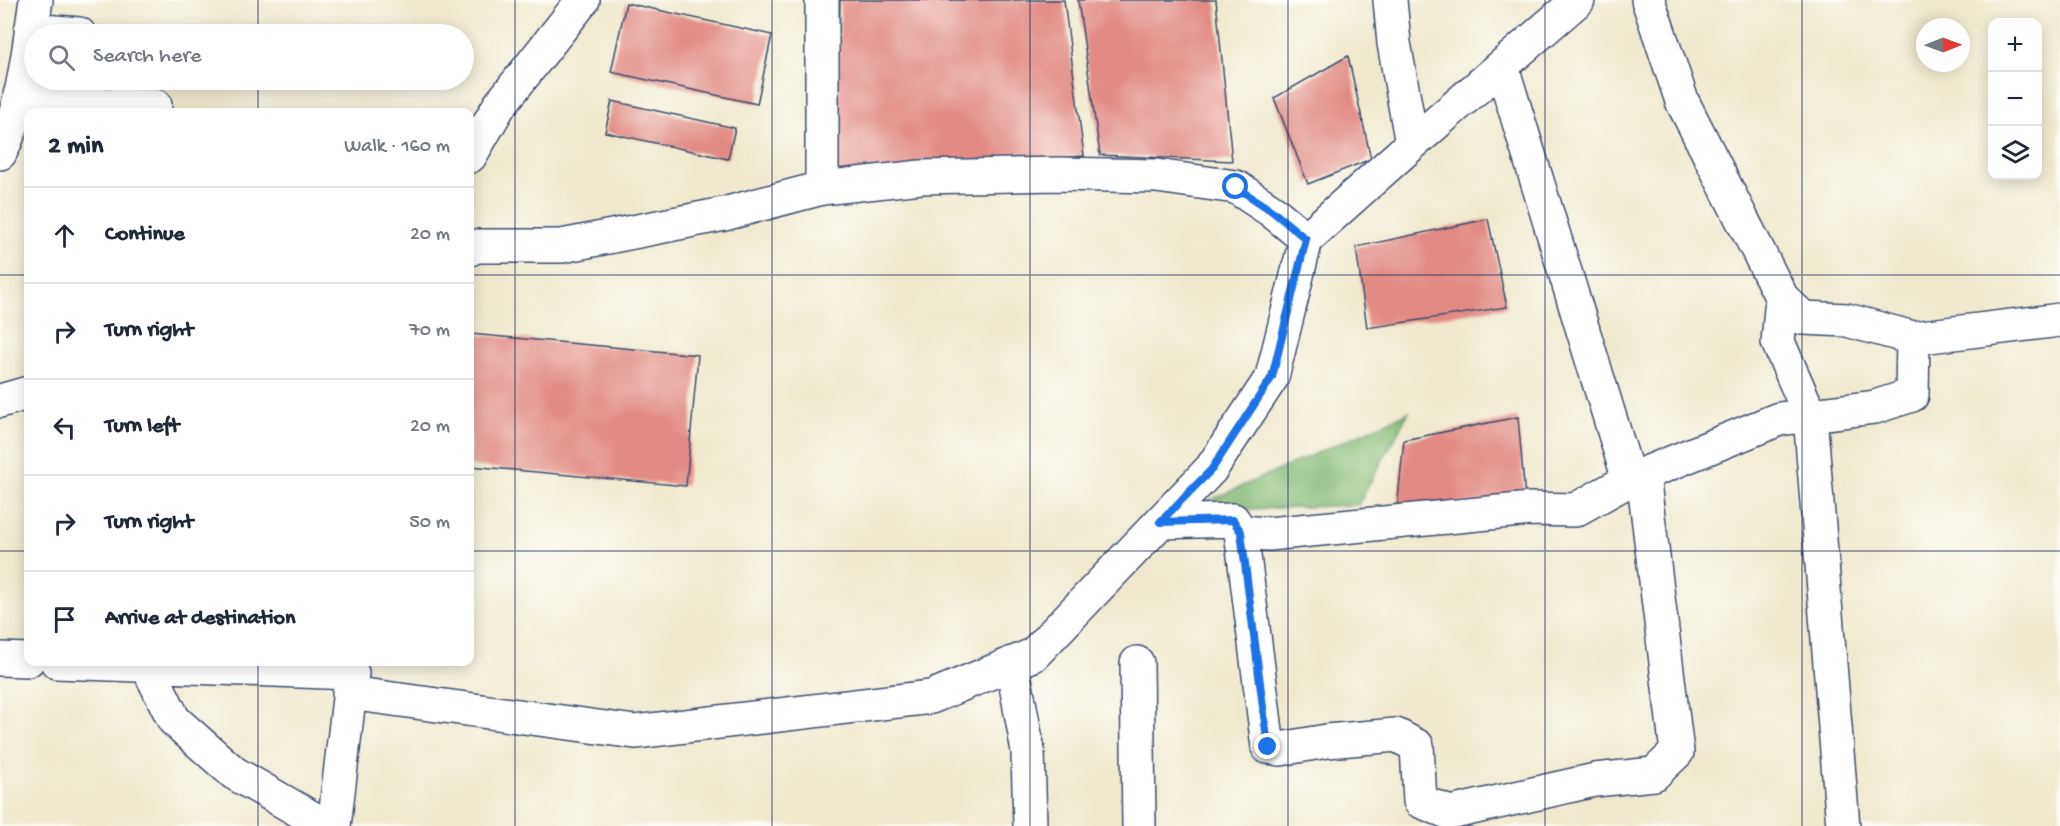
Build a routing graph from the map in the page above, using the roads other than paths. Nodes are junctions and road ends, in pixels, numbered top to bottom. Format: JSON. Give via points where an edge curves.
{"nodes":[{"id":1,"x":583,"y":0,"type":"edge"},
{"id":2,"x":822,"y":0,"type":"edge"},
{"id":3,"x":1390,"y":0,"type":"edge"},
{"id":4,"x":1578,"y":0,"type":"edge"},
{"id":5,"x":1648,"y":0,"type":"edge"},
{"id":6,"x":34,"y":15,"type":"edge"},
{"id":7,"x":55,"y":24,"type":"edge"},
{"id":8,"x":1502,"y":67,"type":"junction"},
{"id":9,"x":24,"y":72,"type":"edge"},
{"id":10,"x":20,"y":95,"type":"junction"},
{"id":11,"x":155,"y":105,"type":"dead end"},
{"id":12,"x":1412,"y":144,"type":"junction"},
{"id":13,"x":474,"y":149,"type":"edge"},
{"id":14,"x":0,"y":153,"type":"edge"},
{"id":15,"x":822,"y":188,"type":"junction"},
{"id":16,"x":1306,"y":239,"type":"junction"},
{"id":17,"x":474,"y":247,"type":"edge"},
{"id":18,"x":1782,"y":298,"type":"junction"},
{"id":19,"x":2060,"y":320,"type":"edge"},
{"id":20,"x":1913,"y":338,"type":"junction"},
{"id":21,"x":24,"y":394,"type":"edge"},
{"id":22,"x":0,"y":402,"type":"edge"},
{"id":23,"x":1810,"y":415,"type":"junction"},
{"id":24,"x":1636,"y":478,"type":"junction"},
{"id":25,"x":1160,"y":522,"type":"junction"},
{"id":26,"x":1241,"y":532,"type":"junction"},
{"id":27,"x":0,"y":659,"type":"edge"},
{"id":28,"x":24,"y":660,"type":"edge"},
{"id":29,"x":1012,"y":663,"type":"junction"},
{"id":30,"x":1137,"y":663,"type":"dead end"},
{"id":31,"x":147,"y":666,"type":"edge"},
{"id":32,"x":166,"y":666,"type":"edge"},
{"id":33,"x":351,"y":676,"type":"edge"},
{"id":34,"x":326,"y":826,"type":"edge"},
{"id":35,"x":334,"y":826,"type":"edge"},
{"id":36,"x":1030,"y":826,"type":"edge"},
{"id":37,"x":1139,"y":826,"type":"edge"},
{"id":38,"x":1843,"y":826,"type":"edge"}],
"edges":[{"from":1,"to":13,"type":"street","via":[[499,106]]},
{"from":2,"to":15,"type":"street"},
{"from":3,"to":12,"type":"street"},
{"from":4,"to":8,"type":"street"},
{"from":5,"to":18,"type":"street","via":[[1683,101]]},
{"from":6,"to":7,"type":"street"},
{"from":8,"to":12,"type":"street"},
{"from":8,"to":24,"type":"street"},
{"from":9,"to":10,"type":"street"},
{"from":10,"to":11,"type":"street","via":[[83,104]]},
{"from":10,"to":14,"type":"street","via":[[11,131]]},
{"from":12,"to":16,"type":"street"},
{"from":15,"to":16,"type":"street","via":[[921,177],[1156,176],[1236,187]]},
{"from":15,"to":17,"type":"street","via":[[724,214],[562,246]]},
{"from":16,"to":25,"type":"street","via":[[1272,377],[1212,469]]},
{"from":18,"to":20,"type":"street","via":[[1803,318],[1847,320]]},
{"from":18,"to":23,"type":"street","via":[[1778,342]]},
{"from":19,"to":20,"type":"street"},
{"from":20,"to":23,"type":"street","via":[[1912,395],[1875,407]]},
{"from":21,"to":22,"type":"street"},
{"from":23,"to":24,"type":"street","via":[[1779,419]]},
{"from":23,"to":38,"type":"street"},
{"from":24,"to":26,"type":"street","via":[[1575,510],[1531,509],[1268,534]]},
{"from":24,"to":26,"type":"street","via":[[1677,752],[1654,774],[1595,780],[1450,813],[1419,801],[1417,746],[1396,735],[1281,749],[1268,747]]},
{"from":25,"to":26,"type":"street","via":[[1233,520]]},
{"from":25,"to":29,"type":"street","via":[[1033,655]]},
{"from":27,"to":28,"type":"street"},
{"from":29,"to":33,"type":"street","via":[[931,697],[635,732]]},
{"from":29,"to":36,"type":"street","via":[[1028,751]]},
{"from":30,"to":37,"type":"street"},
{"from":31,"to":34,"type":"street","via":[[174,720],[234,773]]},
{"from":32,"to":33,"type":"street"},
{"from":33,"to":35,"type":"street"}]}
